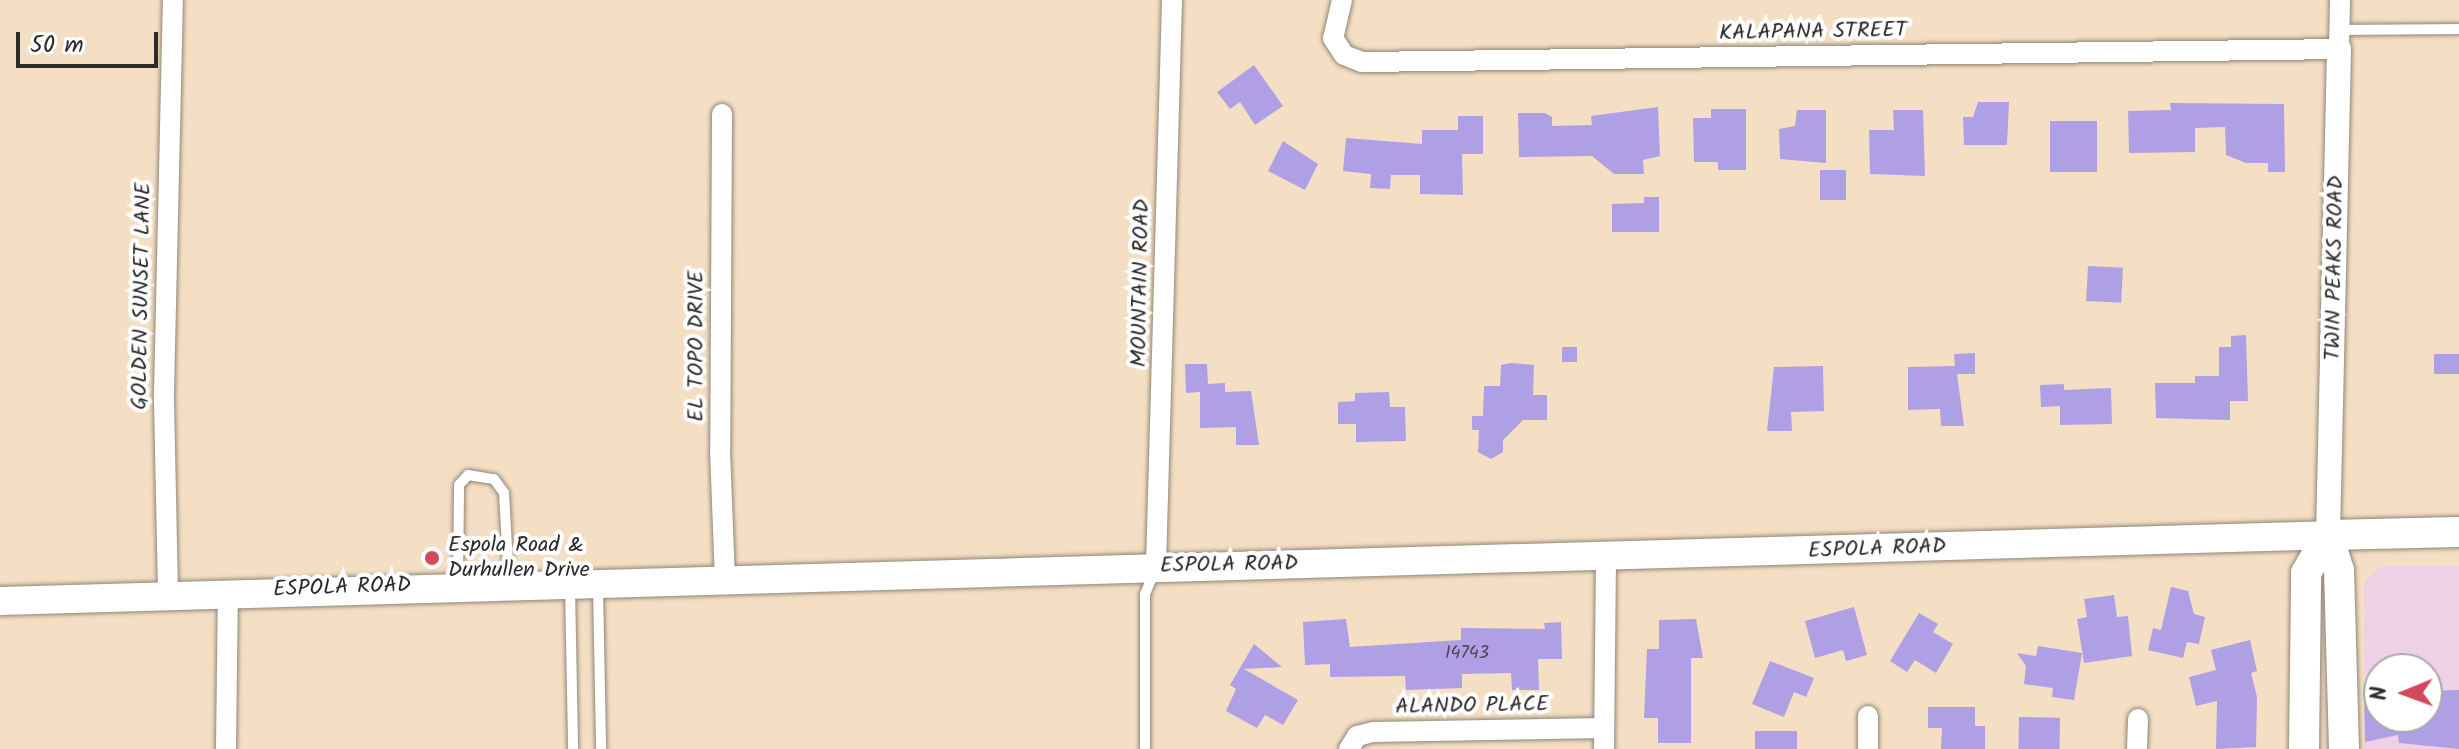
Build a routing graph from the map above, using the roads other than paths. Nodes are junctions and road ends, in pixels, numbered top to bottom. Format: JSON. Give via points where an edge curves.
{"nodes":[{"id":1,"x":173,"y":0,"type":"edge"},
{"id":2,"x":1172,"y":0,"type":"edge"},
{"id":3,"x":2340,"y":0,"type":"edge"},
{"id":4,"x":1342,"y":3,"type":"edge"},
{"id":5,"x":2459,"y":29,"type":"edge"},
{"id":6,"x":2339,"y":39,"type":"junction"},
{"id":7,"x":722,"y":114,"type":"dead end"},
{"id":8,"x":2459,"y":532,"type":"edge"},
{"id":9,"x":2328,"y":535,"type":"junction"},
{"id":10,"x":1606,"y":557,"type":"junction"},
{"id":11,"x":1156,"y":566,"type":"junction"},
{"id":12,"x":725,"y":578,"type":"junction"},
{"id":13,"x":584,"y":581,"type":"junction"},
{"id":14,"x":509,"y":583,"type":"junction"},
{"id":15,"x":458,"y":585,"type":"junction"},
{"id":16,"x":228,"y":591,"type":"junction"},
{"id":17,"x":168,"y":592,"type":"junction"},
{"id":18,"x":0,"y":601,"type":"edge"},
{"id":19,"x":1868,"y":716,"type":"dead end"},
{"id":20,"x":2138,"y":719,"type":"dead end"},
{"id":21,"x":1604,"y":728,"type":"junction"},
{"id":22,"x":226,"y":749,"type":"edge"},
{"id":23,"x":573,"y":749,"type":"edge"},
{"id":24,"x":601,"y":749,"type":"edge"},
{"id":25,"x":1145,"y":749,"type":"edge"},
{"id":26,"x":1349,"y":749,"type":"edge"},
{"id":27,"x":1604,"y":749,"type":"edge"},
{"id":28,"x":1868,"y":749,"type":"edge"},
{"id":29,"x":2137,"y":749,"type":"edge"},
{"id":30,"x":2304,"y":749,"type":"edge"},
{"id":31,"x":2344,"y":749,"type":"edge"}],
"edges":[{"from":1,"to":17,"type":"street","name":"GOLDEN SUNSET LANE","via":[[164,393]]},
{"from":2,"to":11,"type":"street","name":"MOUNTAIN ROAD"},
{"from":3,"to":6,"type":"street","name":"TWIN PEAKS ROAD"},
{"from":4,"to":6,"type":"street","name":"KALAPANA STREET","via":[[1333,38],[1344,55],[1362,62]]},
{"from":5,"to":6,"type":"lane"},
{"from":6,"to":9,"type":"street","name":"TWIN PEAKS ROAD"},
{"from":7,"to":12,"type":"street","name":"EL TOPO DRIVE","via":[[720,450]]},
{"from":8,"to":9,"type":"main road","name":"ESPOLA ROAD"},
{"from":9,"to":10,"type":"main road","name":"ESPOLA ROAD"},
{"from":9,"to":30,"type":"main road","name":"TWIN PEAKS ROAD","via":[[2306,573]]},
{"from":9,"to":31,"type":"main road","name":"TWIN PEAKS ROAD","via":[[2339,570]]},
{"from":10,"to":11,"type":"main road","name":"ESPOLA ROAD"},
{"from":10,"to":21,"type":"street"},
{"from":11,"to":12,"type":"main road","name":"ESPOLA ROAD"},
{"from":11,"to":25,"type":"lane","via":[[1145,594]]},
{"from":12,"to":13,"type":"main road","name":"ESPOLA ROAD"},
{"from":13,"to":14,"type":"main road","name":"ESPOLA ROAD"},
{"from":13,"to":23,"type":"lane"},
{"from":13,"to":24,"type":"lane"},
{"from":14,"to":15,"type":"main road","name":"ESPOLA ROAD"},
{"from":14,"to":15,"type":"lane","via":[[504,493],[494,479],[468,475],[459,485]]},
{"from":15,"to":16,"type":"main road","name":"ESPOLA ROAD"},
{"from":16,"to":17,"type":"main road","name":"ESPOLA ROAD"},
{"from":16,"to":22,"type":"street"},
{"from":17,"to":18,"type":"main road","name":"ESPOLA ROAD"},
{"from":19,"to":28,"type":"street"},
{"from":20,"to":29,"type":"street"},
{"from":21,"to":26,"type":"street","name":"ALANDO PLACE","via":[[1373,732],[1357,736]]},
{"from":21,"to":27,"type":"street"}]}
